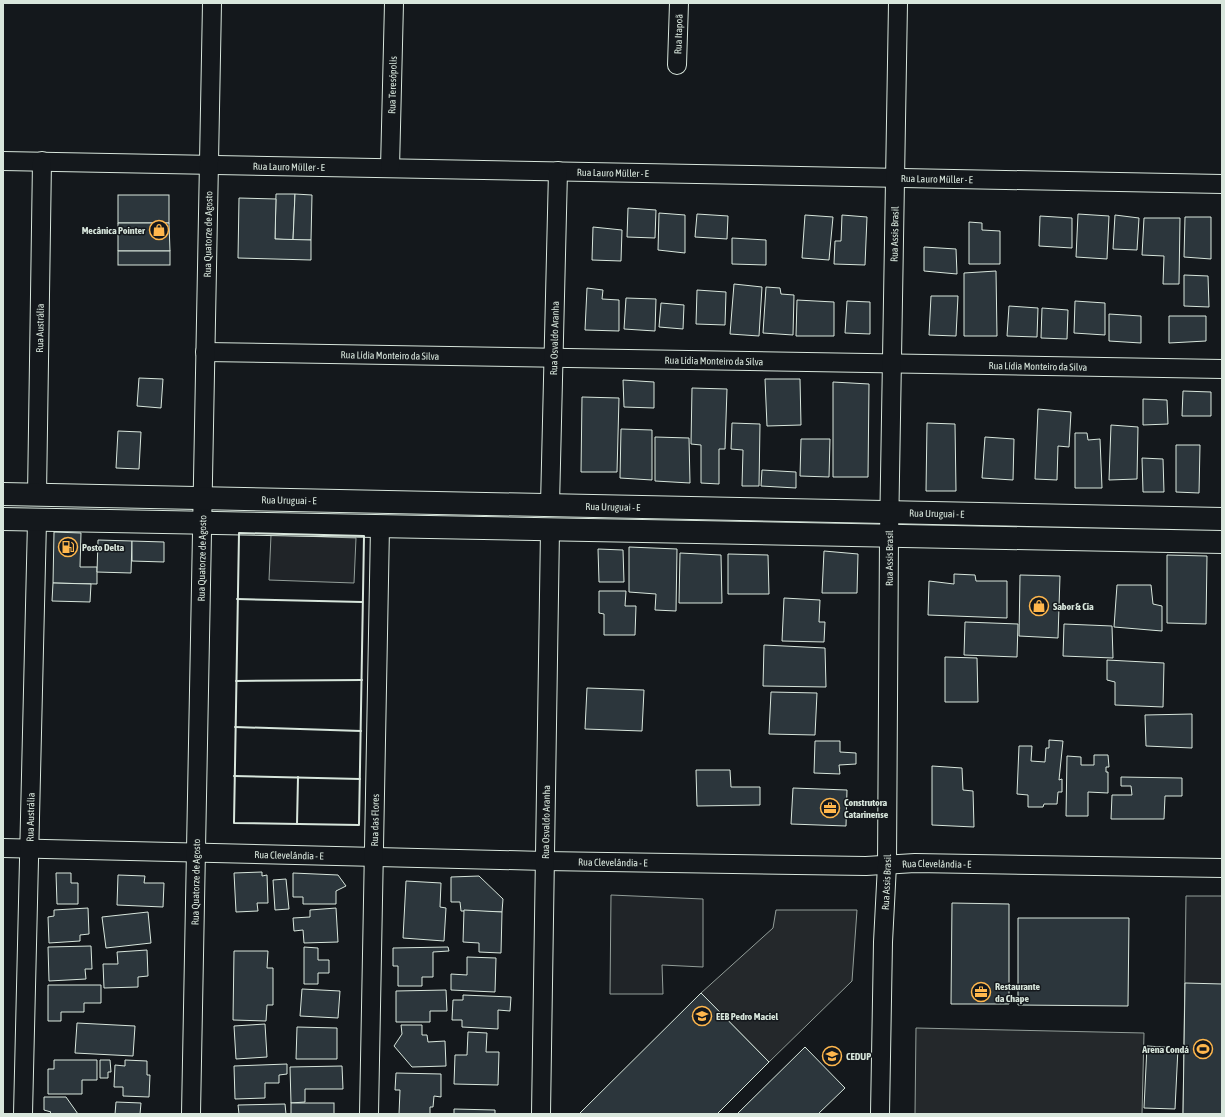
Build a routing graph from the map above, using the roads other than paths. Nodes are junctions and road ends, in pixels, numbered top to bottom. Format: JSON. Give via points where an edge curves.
{"nodes":[{"id":1,"x":212,"y":3,"type":"edge"},
{"id":2,"x":394,"y":3,"type":"edge"},
{"id":3,"x":679,"y":3,"type":"edge"},
{"id":4,"x":898,"y":3,"type":"edge"},
{"id":5,"x":677,"y":65,"type":"dead end"},
{"id":6,"x":3,"y":161,"type":"edge"},
{"id":7,"x":42,"y":161,"type":"junction"},
{"id":8,"x":209,"y":164,"type":"junction"},
{"id":9,"x":390,"y":168,"type":"junction"},
{"id":10,"x":558,"y":171,"type":"junction"},
{"id":11,"x":895,"y":178,"type":"junction"},
{"id":12,"x":1222,"y":184,"type":"edge"},
{"id":13,"x":205,"y":352,"type":"junction"},
{"id":14,"x":554,"y":358,"type":"junction"},
{"id":15,"x":892,"y":364,"type":"junction"},
{"id":16,"x":1222,"y":369,"type":"edge"},
{"id":17,"x":3,"y":494,"type":"edge"},
{"id":18,"x":37,"y":495,"type":"junction"},
{"id":19,"x":203,"y":498,"type":"junction"},
{"id":20,"x":550,"y":505,"type":"junction"},
{"id":21,"x":890,"y":512,"type":"junction"},
{"id":22,"x":1222,"y":519,"type":"edge"},
{"id":23,"x":3,"y":520,"type":"edge"},
{"id":24,"x":36,"y":521,"type":"junction"},
{"id":25,"x":202,"y":524,"type":"junction"},
{"id":26,"x":380,"y":527,"type":"junction"},
{"id":27,"x":550,"y":530,"type":"junction"},
{"id":28,"x":889,"y":536,"type":"junction"},
{"id":29,"x":1222,"y":542,"type":"edge"},
{"id":30,"x":3,"y":848,"type":"edge"},
{"id":31,"x":28,"y":848,"type":"junction"},
{"id":32,"x":196,"y":852,"type":"junction"},
{"id":33,"x":374,"y":855,"type":"junction"},
{"id":34,"x":545,"y":861,"type":"junction"},
{"id":35,"x":887,"y":865,"type":"junction"},
{"id":36,"x":1222,"y":868,"type":"edge"},
{"id":37,"x":23,"y":1114,"type":"edge"},
{"id":38,"x":191,"y":1114,"type":"edge"},
{"id":39,"x":369,"y":1114,"type":"edge"},
{"id":40,"x":541,"y":1114,"type":"edge"},
{"id":41,"x":880,"y":1114,"type":"edge"}],
"edges":[{"from":1,"to":8,"type":"street","name":"Rua Quatorze de Agosto"},
{"from":2,"to":9,"type":"street","name":"Rua Teresópolis"},
{"from":3,"to":5,"type":"street","name":"Rua Itapoã"},
{"from":4,"to":11,"type":"street","name":"Rua Assis Brasil"},
{"from":6,"to":7,"type":"street","name":"Rua Lauro Müller - E"},
{"from":7,"to":8,"type":"street","name":"Rua Lauro Müller - E"},
{"from":7,"to":18,"type":"street","name":"Rua Austrália"},
{"from":8,"to":9,"type":"street","name":"Rua Lauro Müller - E"},
{"from":8,"to":13,"type":"street","name":"Rua Quatorze de Agosto"},
{"from":9,"to":10,"type":"street","name":"Rua Lauro Müller - E"},
{"from":10,"to":11,"type":"street","name":"Rua Lauro Müller - E"},
{"from":10,"to":14,"type":"street","name":"Rua Osvaldo Aranha"},
{"from":11,"to":12,"type":"street","name":"Rua Lauro Müller - E"},
{"from":11,"to":15,"type":"street","name":"Rua Assis Brasil"},
{"from":13,"to":14,"type":"street","name":"Rua Lídia Monteiro da Silva"},
{"from":13,"to":19,"type":"street","name":"Rua Quatorze de Agosto"},
{"from":14,"to":15,"type":"street","name":"Rua Lídia Monteiro da Silva"},
{"from":14,"to":20,"type":"street","name":"Rua Osvaldo Aranha"},
{"from":15,"to":16,"type":"street","name":"Rua Lídia Monteiro da Silva"},
{"from":15,"to":21,"type":"street","name":"Rua Assis Brasil"},
{"from":17,"to":18,"type":"main road","name":"Rua Uruguai - E"},
{"from":18,"to":19,"type":"main road","name":"Rua Uruguai - E"},
{"from":19,"to":20,"type":"main road","name":"Rua Uruguai - E"},
{"from":19,"to":25,"type":"street","name":"Rua Quatorze de Agosto"},
{"from":20,"to":21,"type":"main road","name":"Rua Uruguai - E"},
{"from":21,"to":22,"type":"main road","name":"Rua Uruguai - E"},
{"from":21,"to":28,"type":"street","name":"Rua Assis Brasil"},
{"from":23,"to":24,"type":"main road"},
{"from":24,"to":25,"type":"main road"},
{"from":24,"to":31,"type":"street","name":"Rua Austrália"},
{"from":25,"to":26,"type":"main road"},
{"from":25,"to":32,"type":"street","name":"Rua Quatorze de Agosto"},
{"from":26,"to":27,"type":"main road"},
{"from":26,"to":33,"type":"street","name":"Rua das Flores"},
{"from":27,"to":28,"type":"main road"},
{"from":27,"to":34,"type":"street","name":"Rua Osvaldo Aranha"},
{"from":28,"to":29,"type":"main road"},
{"from":28,"to":35,"type":"street","name":"Rua Assis Brasil"},
{"from":30,"to":31,"type":"street","name":"Rua Clevelândia - E"},
{"from":31,"to":32,"type":"street","name":"Rua Clevelândia - E"},
{"from":31,"to":37,"type":"street","name":"Rua Austrália"},
{"from":32,"to":33,"type":"street","name":"Rua Clevelândia - E"},
{"from":32,"to":38,"type":"street","name":"Rua Quatorze de Agosto"},
{"from":33,"to":34,"type":"street","name":"Rua Clevelândia - E"},
{"from":33,"to":39,"type":"street","name":"Rua das Flores"},
{"from":34,"to":35,"type":"street","name":"Rua Clevelândia - E"},
{"from":34,"to":40,"type":"street","name":"Rua Osvaldo Aranha"},
{"from":35,"to":36,"type":"street","name":"Rua Clevelândia - E","via":[[915,863]]},
{"from":35,"to":41,"type":"street","name":"Rua Assis Brasil"}]}
